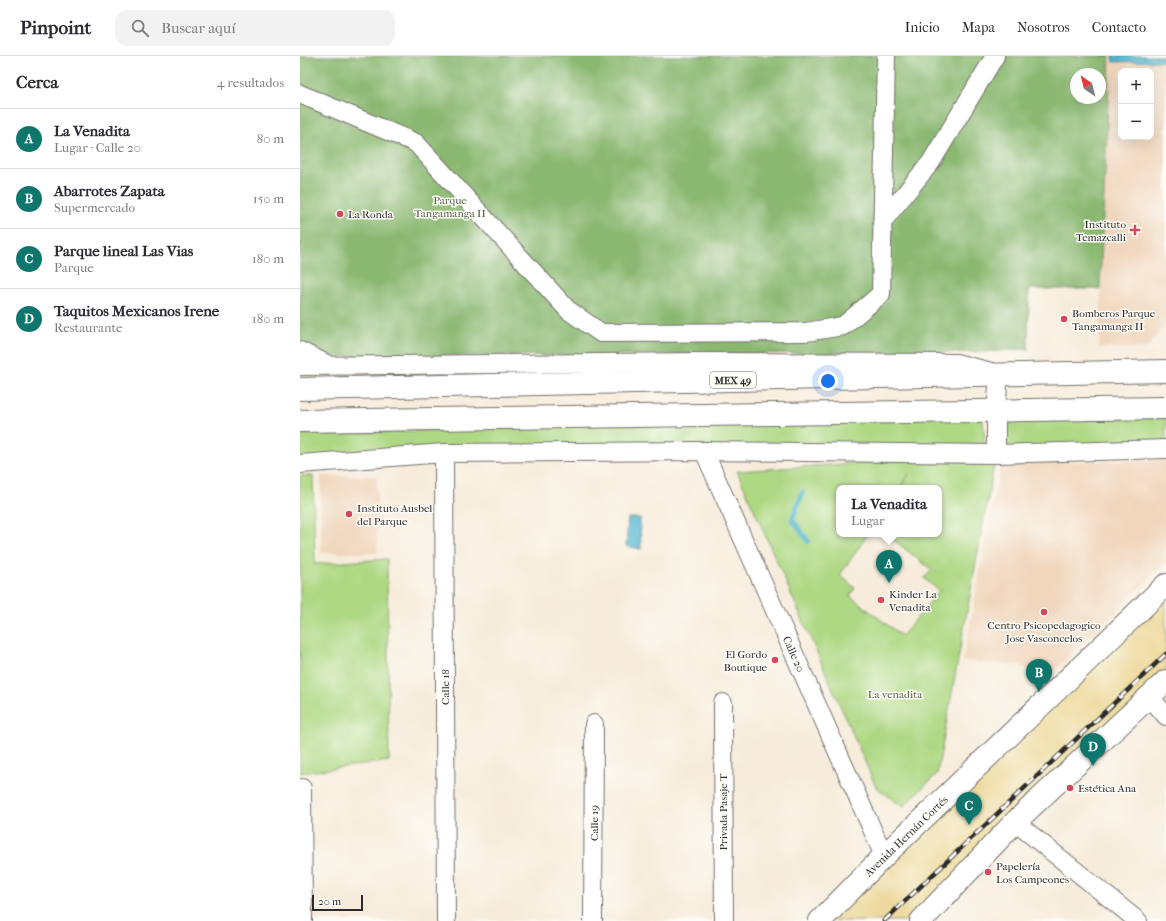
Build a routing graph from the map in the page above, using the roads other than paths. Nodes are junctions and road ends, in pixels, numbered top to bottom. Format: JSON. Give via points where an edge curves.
{"nodes":[{"id":1,"x":886,"y":56,"type":"edge"},
{"id":2,"x":995,"y":56,"type":"edge"},
{"id":3,"x":300,"y":94,"type":"edge"},
{"id":4,"x":882,"y":222,"type":"junction"},
{"id":5,"x":300,"y":350,"type":"edge"},
{"id":6,"x":328,"y":364,"type":"junction"},
{"id":7,"x":392,"y":364,"type":"junction"},
{"id":8,"x":300,"y":366,"type":"edge"},
{"id":9,"x":699,"y":371,"type":"junction"},
{"id":10,"x":1166,"y":371,"type":"edge"},
{"id":11,"x":999,"y":374,"type":"junction"},
{"id":12,"x":393,"y":387,"type":"junction"},
{"id":13,"x":300,"y":389,"type":"edge"},
{"id":14,"x":1166,"y":408,"type":"edge"},
{"id":15,"x":996,"y":411,"type":"junction"},
{"id":16,"x":300,"y":421,"type":"edge"},
{"id":17,"x":1166,"y":449,"type":"edge"},
{"id":18,"x":704,"y":451,"type":"junction"},
{"id":19,"x":444,"y":453,"type":"junction"},
{"id":20,"x":996,"y":454,"type":"junction"},
{"id":21,"x":300,"y":464,"type":"edge"},
{"id":22,"x":1166,"y":585,"type":"edge"},
{"id":23,"x":1166,"y":681,"type":"edge"},
{"id":24,"x":1150,"y":697,"type":"junction"},
{"id":25,"x":723,"y":703,"type":"dead end"},
{"id":26,"x":1166,"y":716,"type":"edge"},
{"id":27,"x":594,"y":724,"type":"dead end"},
{"id":28,"x":302,"y":788,"type":"dead end"},
{"id":29,"x":1015,"y":822,"type":"junction"},
{"id":30,"x":884,"y":856,"type":"junction"},
{"id":31,"x":302,"y":921,"type":"edge"},
{"id":32,"x":446,"y":921,"type":"edge"},
{"id":33,"x":593,"y":921,"type":"edge"},
{"id":34,"x":724,"y":921,"type":"edge"},
{"id":35,"x":820,"y":921,"type":"edge"},
{"id":36,"x":921,"y":921,"type":"edge"},
{"id":37,"x":1138,"y":921,"type":"edge"}],
"edges":[{"from":1,"to":4,"type":"street"},
{"from":2,"to":4,"type":"street","via":[[931,162]]},
{"from":3,"to":4,"type":"street","via":[[416,144],[568,310],[601,333],[806,332],[843,326],[881,294]]},
{"from":5,"to":6,"type":"street"},
{"from":6,"to":7,"type":"street"},
{"from":6,"to":8,"type":"street"},
{"from":7,"to":9,"type":"street"},
{"from":7,"to":12,"type":"street"},
{"from":9,"to":11,"type":"main road","number":"MEX 49"},
{"from":9,"to":12,"type":"main road","number":"MEX 49"},
{"from":10,"to":11,"type":"main road","number":"MEX 49"},
{"from":11,"to":15,"type":"street"},
{"from":12,"to":13,"type":"main road","number":"MEX 49"},
{"from":14,"to":15,"type":"main road"},
{"from":15,"to":16,"type":"main road"},
{"from":15,"to":20,"type":"street"},
{"from":17,"to":20,"type":"street"},
{"from":18,"to":19,"type":"street"},
{"from":18,"to":20,"type":"street"},
{"from":18,"to":30,"type":"street","name":"Calle 20"},
{"from":19,"to":21,"type":"street"},
{"from":19,"to":32,"type":"street","name":"Calle 18"},
{"from":22,"to":30,"type":"main road","name":"Avenida Hernán Cortés"},
{"from":23,"to":24,"type":"main road"},
{"from":24,"to":26,"type":"street"},
{"from":24,"to":29,"type":"main road"},
{"from":25,"to":34,"type":"street","name":"Privada Pasaje T"},
{"from":27,"to":33,"type":"street","name":"Calle 19"},
{"from":28,"to":31,"type":"street"},
{"from":29,"to":36,"type":"main road"},
{"from":29,"to":37,"type":"street"},
{"from":30,"to":35,"type":"main road","name":"Avenida Hernán Cortés"}]}
